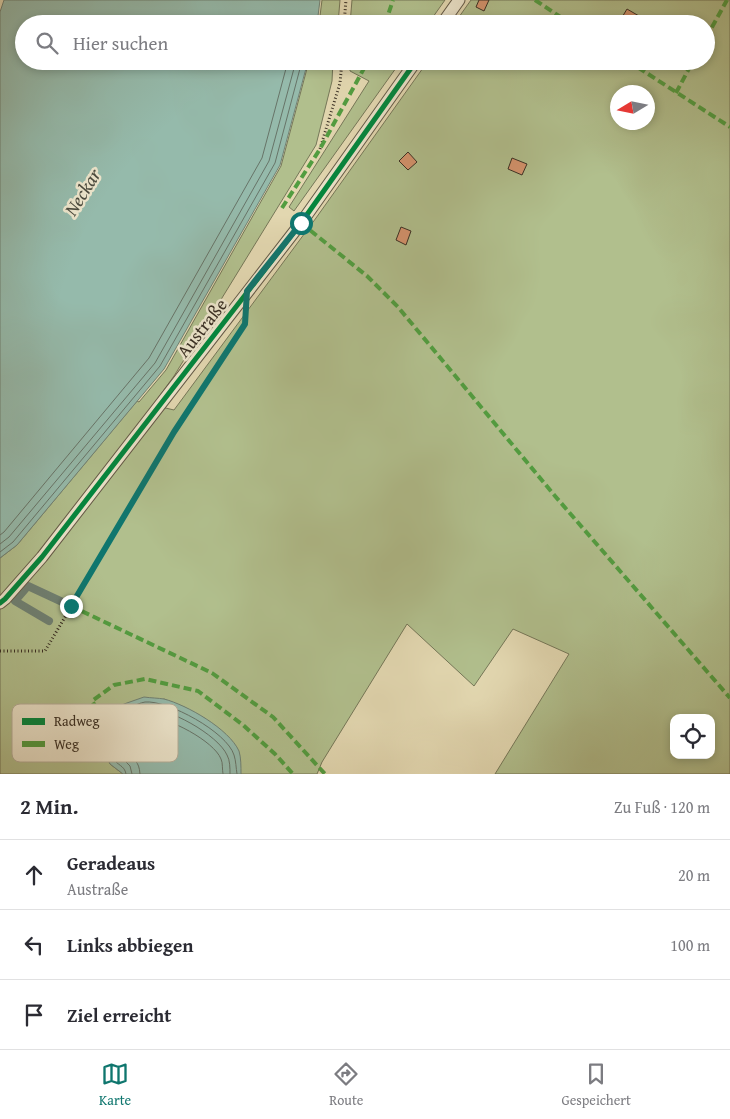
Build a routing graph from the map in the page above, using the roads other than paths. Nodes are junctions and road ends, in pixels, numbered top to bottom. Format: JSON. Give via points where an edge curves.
{"nodes":[{"id":1,"x":459,"y":0,"type":"edge"},
{"id":2,"x":448,"y":15,"type":"edge"},
{"id":3,"x":410,"y":70,"type":"edge"},
{"id":4,"x":0,"y":603,"type":"edge"}],
"edges":[{"from":1,"to":2,"type":"lane"},
{"from":3,"to":4,"type":"lane","name":"Austraße","via":[[301,223],[42,557]]}]}
